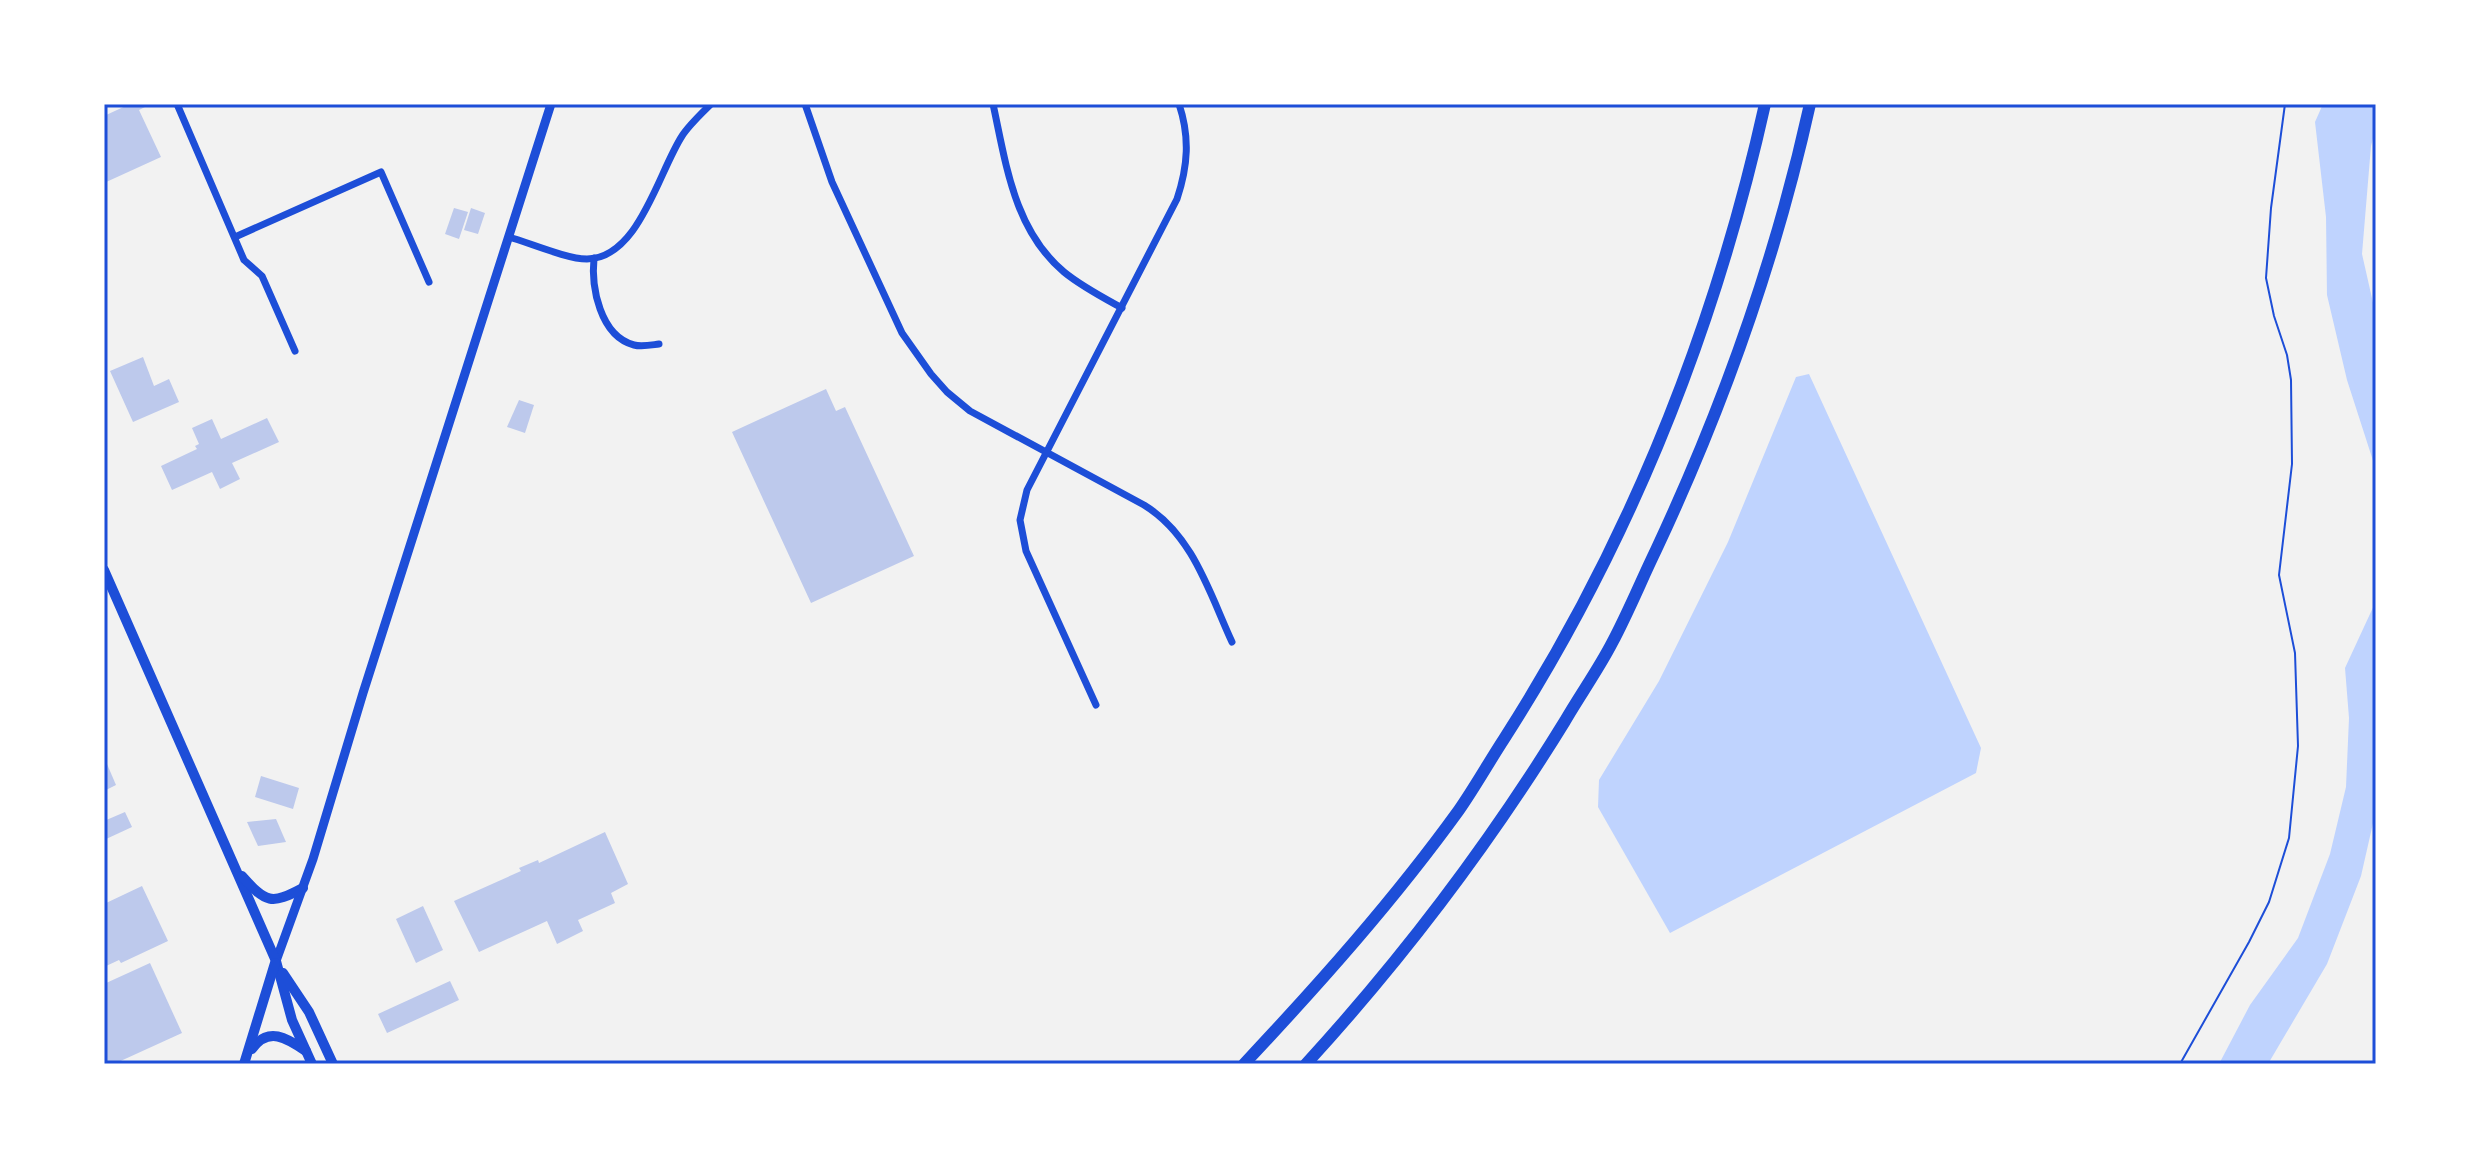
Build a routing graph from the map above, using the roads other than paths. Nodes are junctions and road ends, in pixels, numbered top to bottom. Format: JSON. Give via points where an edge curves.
{"nodes":[{"id":1,"x":177,"y":104,"type":"edge"},
{"id":2,"x":551,"y":104,"type":"edge"},
{"id":3,"x":711,"y":104,"type":"edge"},
{"id":4,"x":805,"y":104,"type":"edge"},
{"id":5,"x":993,"y":104,"type":"edge"},
{"id":6,"x":1179,"y":104,"type":"edge"},
{"id":7,"x":1765,"y":104,"type":"edge"},
{"id":8,"x":1810,"y":104,"type":"edge"},
{"id":9,"x":235,"y":237,"type":"junction"},
{"id":10,"x":509,"y":237,"type":"junction"},
{"id":11,"x":594,"y":258,"type":"junction"},
{"id":12,"x":429,"y":282,"type":"dead end"},
{"id":13,"x":1122,"y":308,"type":"junction"},
{"id":14,"x":659,"y":344,"type":"dead end"},
{"id":15,"x":295,"y":351,"type":"dead end"},
{"id":16,"x":1045,"y":453,"type":"junction"},
{"id":17,"x":104,"y":570,"type":"edge"},
{"id":18,"x":1232,"y":642,"type":"dead end"},
{"id":19,"x":1096,"y":705,"type":"dead end"},
{"id":20,"x":235,"y":868,"type":"junction"},
{"id":21,"x":303,"y":888,"type":"junction"},
{"id":22,"x":276,"y":961,"type":"junction"},
{"id":23,"x":307,"y":1052,"type":"junction"},
{"id":24,"x":245,"y":1063,"type":"edge"},
{"id":25,"x":312,"y":1064,"type":"edge"},
{"id":26,"x":333,"y":1064,"type":"edge"},
{"id":27,"x":1244,"y":1064,"type":"edge"},
{"id":28,"x":1306,"y":1064,"type":"edge"}],
"edges":[{"from":1,"to":9,"type":"street"},
{"from":2,"to":10,"type":"main road"},
{"from":3,"to":11,"type":"street","via":[[683,134],[630,235]]},
{"from":4,"to":16,"type":"street","via":[[832,182],[915,355],[970,411]]},
{"from":5,"to":13,"type":"street","via":[[1005,164],[1030,233],[1062,271]]},
{"from":6,"to":13,"type":"street","via":[[1187,139],[1184,177]]},
{"from":7,"to":27,"type":"highway","via":[[1735,226],[1687,374],[1607,558],[1539,684],[1459,810],[1393,896]]},
{"from":8,"to":28,"type":"highway","via":[[1792,182],[1726,390],[1612,644],[1466,869]]},
{"from":9,"to":12,"type":"street","via":[[381,172]]},
{"from":9,"to":15,"type":"street","via":[[244,260],[262,276]]},
{"from":10,"to":11,"type":"street","via":[[572,257]]},
{"from":10,"to":21,"type":"main road"},
{"from":11,"to":14,"type":"street","via":[[594,287],[607,322],[632,345]]},
{"from":13,"to":16,"type":"street"},
{"from":16,"to":18,"type":"street","via":[[1170,524],[1190,550]]},
{"from":16,"to":19,"type":"street","via":[[1020,520],[1026,551]]},
{"from":17,"to":20,"type":"main road"},
{"from":20,"to":21,"type":"main road","via":[[268,900]]},
{"from":20,"to":22,"type":"main road"},
{"from":21,"to":22,"type":"main road"},
{"from":22,"to":23,"type":"main road"},
{"from":22,"to":24,"type":"main road"},
{"from":22,"to":26,"type":"main road","via":[[309,1012]]},
{"from":23,"to":24,"type":"main road","via":[[284,1037],[267,1036]]},
{"from":23,"to":25,"type":"main road"}]}
